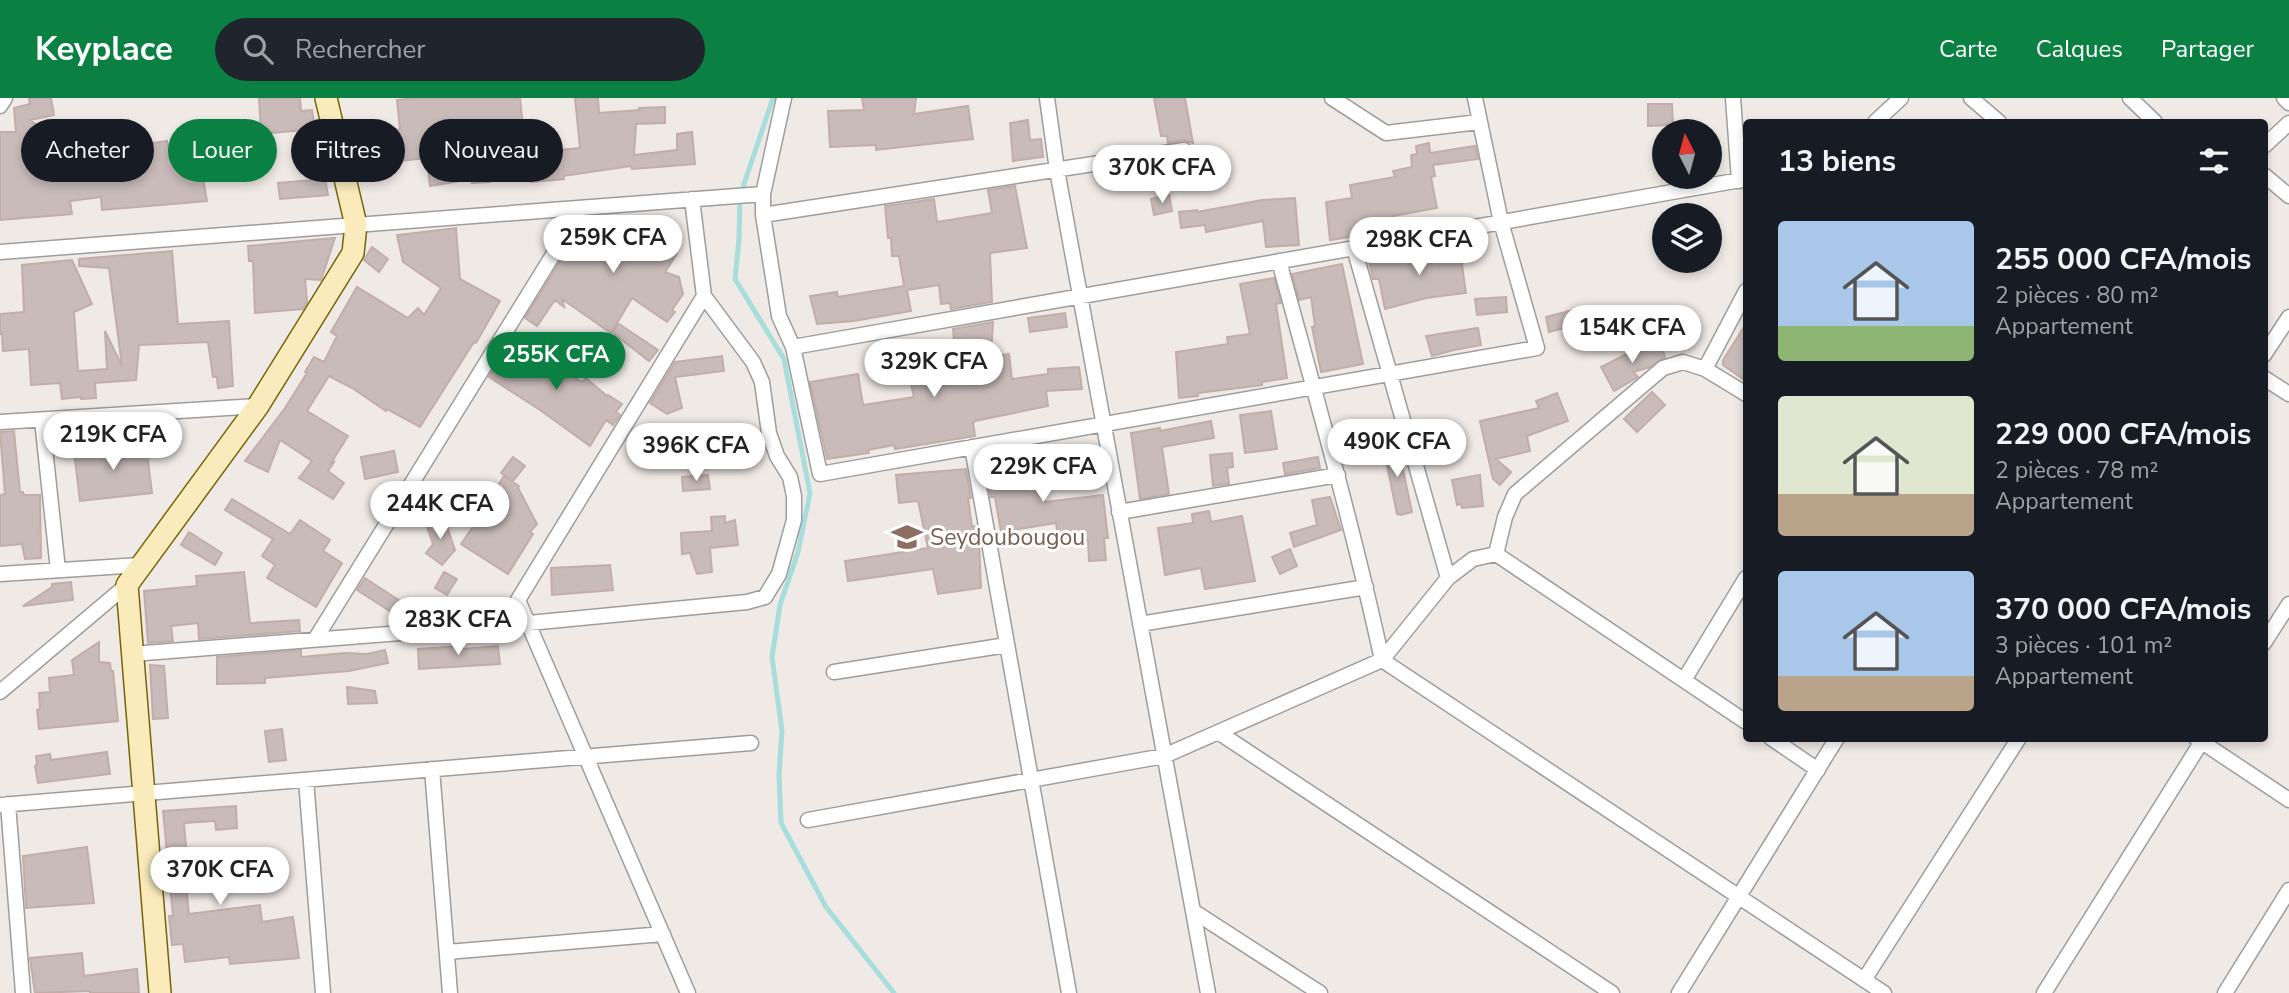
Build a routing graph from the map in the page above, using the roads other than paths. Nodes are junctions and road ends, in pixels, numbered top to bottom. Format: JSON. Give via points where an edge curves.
{"nodes":[{"id":1,"x":5,"y":98,"type":"edge"},
{"id":2,"x":326,"y":98,"type":"edge"},
{"id":3,"x":784,"y":98,"type":"edge"},
{"id":4,"x":1047,"y":98,"type":"edge"},
{"id":5,"x":1332,"y":98,"type":"edge"},
{"id":6,"x":1475,"y":98,"type":"edge"},
{"id":7,"x":1733,"y":98,"type":"edge"},
{"id":8,"x":1901,"y":98,"type":"edge"},
{"id":9,"x":1971,"y":98,"type":"edge"},
{"id":10,"x":2130,"y":98,"type":"edge"},
{"id":11,"x":2284,"y":98,"type":"edge"},
{"id":12,"x":2289,"y":103,"type":"edge"},
{"id":13,"x":0,"y":106,"type":"edge"},
{"id":14,"x":1878,"y":119,"type":"edge"},
{"id":15,"x":1996,"y":119,"type":"edge"},
{"id":16,"x":2152,"y":119,"type":"edge"},
{"id":17,"x":1479,"y":122,"type":"junction"},
{"id":18,"x":2289,"y":123,"type":"edge"},
{"id":19,"x":2268,"y":142,"type":"edge"},
{"id":20,"x":1184,"y":150,"type":"dead end"},
{"id":21,"x":1056,"y":170,"type":"junction"},
{"id":22,"x":2268,"y":178,"type":"edge"},
{"id":23,"x":1743,"y":180,"type":"edge"},
{"id":24,"x":763,"y":194,"type":"junction"},
{"id":25,"x":2289,"y":196,"type":"edge"},
{"id":26,"x":692,"y":199,"type":"junction"},
{"id":27,"x":582,"y":208,"type":"junction"},
{"id":28,"x":763,"y":215,"type":"junction"},
{"id":29,"x":1501,"y":222,"type":"junction"},
{"id":30,"x":356,"y":225,"type":"junction"},
{"id":31,"x":1354,"y":248,"type":"junction"},
{"id":32,"x":0,"y":252,"type":"edge"},
{"id":33,"x":1279,"y":261,"type":"junction"},
{"id":34,"x":704,"y":296,"type":"junction"},
{"id":35,"x":1080,"y":296,"type":"junction"},
{"id":36,"x":1743,"y":297,"type":"edge"},
{"id":37,"x":2289,"y":317,"type":"edge"},
{"id":38,"x":793,"y":346,"type":"junction"},
{"id":39,"x":2268,"y":349,"type":"edge"},
{"id":40,"x":1705,"y":369,"type":"junction"},
{"id":41,"x":1389,"y":374,"type":"junction"},
{"id":42,"x":2268,"y":381,"type":"edge"},
{"id":43,"x":1314,"y":388,"type":"junction"},
{"id":44,"x":1743,"y":392,"type":"edge"},
{"id":45,"x":2289,"y":394,"type":"edge"},
{"id":46,"x":258,"y":407,"type":"junction"},
{"id":47,"x":42,"y":420,"type":"junction"},
{"id":48,"x":0,"y":422,"type":"edge"},
{"id":49,"x":1103,"y":425,"type":"junction"},
{"id":50,"x":972,"y":447,"type":"junction"},
{"id":51,"x":1338,"y":475,"type":"junction"},
{"id":52,"x":1119,"y":512,"type":"junction"},
{"id":53,"x":1496,"y":554,"type":"junction"},
{"id":54,"x":140,"y":565,"type":"junction"},
{"id":55,"x":58,"y":570,"type":"junction"},
{"id":56,"x":0,"y":574,"type":"edge"},
{"id":57,"x":1448,"y":578,"type":"junction"},
{"id":58,"x":1743,"y":583,"type":"edge"},
{"id":59,"x":127,"y":585,"type":"junction"},
{"id":60,"x":1366,"y":587,"type":"junction"},
{"id":61,"x":2289,"y":604,"type":"edge"},
{"id":62,"x":528,"y":623,"type":"junction"},
{"id":63,"x":1140,"y":624,"type":"junction"},
{"id":64,"x":2268,"y":637,"type":"edge"},
{"id":65,"x":316,"y":638,"type":"junction"},
{"id":66,"x":1007,"y":645,"type":"junction"},
{"id":67,"x":132,"y":653,"type":"junction"},
{"id":68,"x":1382,"y":660,"type":"junction"},
{"id":69,"x":834,"y":672,"type":"dead end"},
{"id":70,"x":1684,"y":680,"type":"junction"},
{"id":71,"x":0,"y":692,"type":"edge"},
{"id":72,"x":1743,"y":720,"type":"edge"},
{"id":73,"x":1218,"y":732,"type":"junction"},
{"id":74,"x":1778,"y":742,"type":"edge"},
{"id":75,"x":1835,"y":742,"type":"edge"},
{"id":76,"x":2016,"y":742,"type":"edge"},
{"id":77,"x":2200,"y":742,"type":"edge"},
{"id":78,"x":2204,"y":742,"type":"edge"},
{"id":79,"x":751,"y":743,"type":"dead end"},
{"id":80,"x":1164,"y":756,"type":"junction"},
{"id":81,"x":586,"y":757,"type":"junction"},
{"id":82,"x":432,"y":769,"type":"junction"},
{"id":83,"x":1818,"y":770,"type":"junction"},
{"id":84,"x":1031,"y":779,"type":"junction"},
{"id":85,"x":306,"y":780,"type":"junction"},
{"id":86,"x":144,"y":793,"type":"junction"},
{"id":87,"x":2289,"y":800,"type":"edge"},
{"id":88,"x":4,"y":805,"type":"edge"},
{"id":89,"x":807,"y":820,"type":"dead end"},
{"id":90,"x":2289,"y":890,"type":"edge"},
{"id":91,"x":1739,"y":897,"type":"junction"},
{"id":92,"x":1192,"y":911,"type":"junction"},
{"id":93,"x":663,"y":934,"type":"junction"},
{"id":94,"x":447,"y":952,"type":"junction"},
{"id":95,"x":1864,"y":980,"type":"junction"},
{"id":96,"x":1314,"y":991,"type":"edge"},
{"id":97,"x":23,"y":993,"type":"edge"},
{"id":98,"x":160,"y":993,"type":"edge"},
{"id":99,"x":323,"y":993,"type":"edge"},
{"id":100,"x":450,"y":993,"type":"edge"},
{"id":101,"x":688,"y":993,"type":"edge"},
{"id":102,"x":1069,"y":993,"type":"edge"},
{"id":103,"x":1208,"y":993,"type":"edge"},
{"id":104,"x":1612,"y":993,"type":"edge"},
{"id":105,"x":1679,"y":993,"type":"edge"},
{"id":106,"x":1884,"y":993,"type":"edge"},
{"id":107,"x":2044,"y":993,"type":"edge"},
{"id":108,"x":2225,"y":993,"type":"edge"}],
"edges":[{"from":1,"to":13,"type":"street"},
{"from":2,"to":30,"type":"street"},
{"from":3,"to":24,"type":"street"},
{"from":4,"to":21,"type":"street"},
{"from":5,"to":17,"type":"street","via":[[1386,133]]},
{"from":6,"to":17,"type":"street"},
{"from":7,"to":23,"type":"street"},
{"from":8,"to":14,"type":"street"},
{"from":9,"to":15,"type":"street"},
{"from":10,"to":16,"type":"street"},
{"from":11,"to":12,"type":"street"},
{"from":17,"to":29,"type":"street"},
{"from":18,"to":19,"type":"street"},
{"from":20,"to":21,"type":"street"},
{"from":21,"to":28,"type":"street"},
{"from":21,"to":35,"type":"street"},
{"from":22,"to":25,"type":"street"},
{"from":23,"to":29,"type":"street"},
{"from":24,"to":26,"type":"street"},
{"from":24,"to":28,"type":"street"},
{"from":26,"to":27,"type":"street"},
{"from":26,"to":34,"type":"street"},
{"from":27,"to":30,"type":"street"},
{"from":27,"to":65,"type":"street"},
{"from":28,"to":38,"type":"street","via":[[779,316]]},
{"from":29,"to":31,"type":"street"},
{"from":29,"to":41,"type":"street","via":[[1537,348]]},
{"from":30,"to":32,"type":"street"},
{"from":30,"to":46,"type":"street","via":[[353,253]]},
{"from":31,"to":33,"type":"street"},
{"from":31,"to":41,"type":"street"},
{"from":33,"to":35,"type":"street"},
{"from":33,"to":43,"type":"street"},
{"from":34,"to":62,"type":"street","via":[[519,600]]},
{"from":34,"to":62,"type":"street","via":[[753,362],[769,433],[790,477],[794,520],[779,574],[765,597],[747,602]]},
{"from":35,"to":38,"type":"street"},
{"from":35,"to":49,"type":"street"},
{"from":36,"to":40,"type":"street"},
{"from":37,"to":39,"type":"street"},
{"from":38,"to":50,"type":"street","via":[[820,474]]},
{"from":40,"to":44,"type":"street"},
{"from":40,"to":53,"type":"street","via":[[1682,362],[1663,368],[1515,494],[1504,517]]},
{"from":41,"to":43,"type":"street"},
{"from":41,"to":57,"type":"street"},
{"from":42,"to":45,"type":"street"},
{"from":43,"to":49,"type":"street"},
{"from":43,"to":51,"type":"street"},
{"from":46,"to":47,"type":"street"},
{"from":46,"to":54,"type":"street"},
{"from":47,"to":48,"type":"street"},
{"from":47,"to":55,"type":"street"},
{"from":49,"to":50,"type":"street"},
{"from":49,"to":52,"type":"street"},
{"from":50,"to":66,"type":"street"},
{"from":51,"to":52,"type":"street"},
{"from":51,"to":60,"type":"street"},
{"from":52,"to":63,"type":"street"},
{"from":53,"to":57,"type":"street","via":[[1473,559]]},
{"from":53,"to":70,"type":"street"},
{"from":54,"to":55,"type":"street"},
{"from":54,"to":59,"type":"street"},
{"from":55,"to":56,"type":"street"},
{"from":57,"to":68,"type":"street"},
{"from":58,"to":70,"type":"street"},
{"from":59,"to":67,"type":"street"},
{"from":59,"to":71,"type":"street"},
{"from":60,"to":63,"type":"street"},
{"from":60,"to":68,"type":"street"},
{"from":61,"to":64,"type":"street"},
{"from":62,"to":65,"type":"street"},
{"from":62,"to":81,"type":"street"},
{"from":63,"to":80,"type":"street"},
{"from":65,"to":67,"type":"street"},
{"from":66,"to":69,"type":"street"},
{"from":66,"to":84,"type":"street"},
{"from":67,"to":86,"type":"street"},
{"from":68,"to":73,"type":"street"},
{"from":68,"to":91,"type":"street"},
{"from":70,"to":72,"type":"street"},
{"from":73,"to":80,"type":"street"},
{"from":73,"to":104,"type":"street"},
{"from":74,"to":83,"type":"street"},
{"from":75,"to":83,"type":"street"},
{"from":76,"to":95,"type":"street"},
{"from":77,"to":107,"type":"street"},
{"from":78,"to":87,"type":"street"},
{"from":79,"to":81,"type":"street"},
{"from":80,"to":84,"type":"street"},
{"from":80,"to":92,"type":"street"},
{"from":81,"to":82,"type":"street"},
{"from":81,"to":93,"type":"street"},
{"from":82,"to":85,"type":"street"},
{"from":82,"to":94,"type":"street"},
{"from":83,"to":91,"type":"street"},
{"from":84,"to":89,"type":"street"},
{"from":84,"to":102,"type":"street"},
{"from":85,"to":86,"type":"street"},
{"from":85,"to":99,"type":"street"},
{"from":86,"to":88,"type":"street"},
{"from":86,"to":98,"type":"street"},
{"from":88,"to":97,"type":"street"},
{"from":90,"to":108,"type":"street"},
{"from":91,"to":95,"type":"street"},
{"from":91,"to":105,"type":"street"},
{"from":92,"to":96,"type":"street"},
{"from":92,"to":103,"type":"street"},
{"from":93,"to":94,"type":"street"},
{"from":93,"to":101,"type":"street"},
{"from":94,"to":100,"type":"street"},
{"from":95,"to":106,"type":"street"}]}
